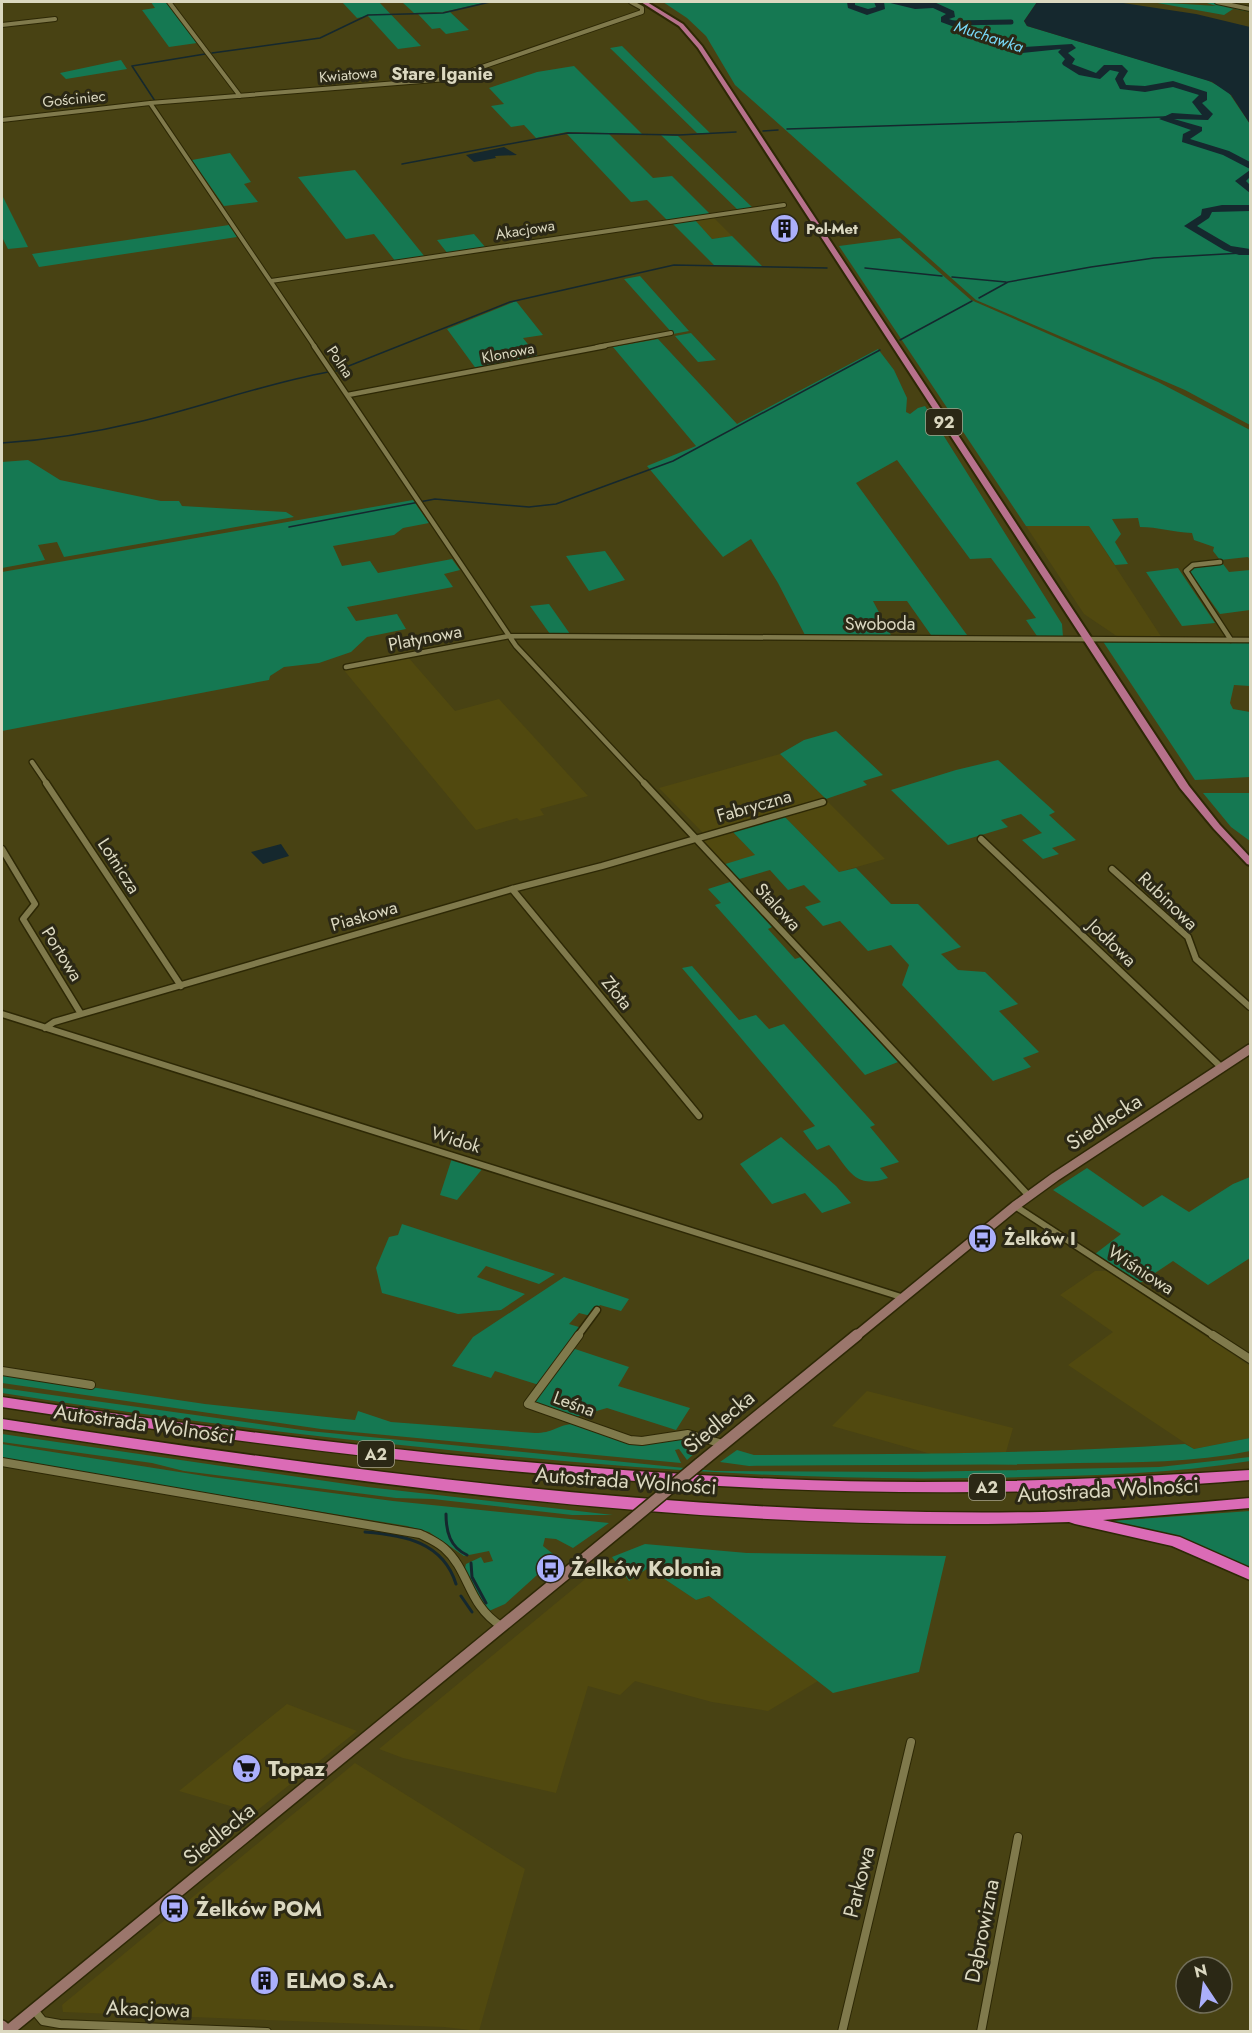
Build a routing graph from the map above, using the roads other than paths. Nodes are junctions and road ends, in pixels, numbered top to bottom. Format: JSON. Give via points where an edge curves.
{"nodes":[{"id":1,"x":169,"y":2,"type":"edge"},
{"id":2,"x":631,"y":2,"type":"edge"},
{"id":3,"x":1217,"y":2,"type":"edge"},
{"id":4,"x":644,"y":6,"type":"edge"},
{"id":5,"x":1251,"y":9,"type":"edge"},
{"id":6,"x":55,"y":19,"type":"dead end"},
{"id":7,"x":2,"y":25,"type":"edge"},
{"id":8,"x":240,"y":96,"type":"junction"},
{"id":9,"x":150,"y":103,"type":"junction"},
{"id":10,"x":2,"y":120,"type":"edge"},
{"id":11,"x":784,"y":205,"type":"dead end"},
{"id":12,"x":271,"y":281,"type":"junction"},
{"id":13,"x":671,"y":333,"type":"dead end"},
{"id":14,"x":348,"y":395,"type":"junction"},
{"id":15,"x":1220,"y":562,"type":"dead end"},
{"id":16,"x":509,"y":636,"type":"junction"},
{"id":17,"x":1086,"y":638,"type":"junction"},
{"id":18,"x":1231,"y":640,"type":"junction"},
{"id":19,"x":1251,"y":640,"type":"edge"},
{"id":20,"x":346,"y":667,"type":"dead end"},
{"id":21,"x":32,"y":762,"type":"dead end"},
{"id":22,"x":823,"y":802,"type":"dead end"},
{"id":23,"x":694,"y":839,"type":"junction"},
{"id":24,"x":981,"y":839,"type":"dead end"},
{"id":25,"x":2,"y":849,"type":"edge"},
{"id":26,"x":1251,"y":862,"type":"edge"},
{"id":27,"x":1112,"y":869,"type":"dead end"},
{"id":28,"x":512,"y":889,"type":"junction"},
{"id":29,"x":181,"y":986,"type":"junction"},
{"id":30,"x":1251,"y":1007,"type":"edge"},
{"id":31,"x":2,"y":1014,"type":"edge"},
{"id":32,"x":81,"y":1014,"type":"junction"},
{"id":33,"x":45,"y":1028,"type":"junction"},
{"id":34,"x":1251,"y":1049,"type":"edge"},
{"id":35,"x":1222,"y":1068,"type":"junction"},
{"id":36,"x":699,"y":1116,"type":"dead end"},
{"id":37,"x":1029,"y":1196,"type":"junction"},
{"id":38,"x":1015,"y":1206,"type":"junction"},
{"id":39,"x":901,"y":1297,"type":"junction"},
{"id":40,"x":597,"y":1310,"type":"dead end"},
{"id":41,"x":1251,"y":1359,"type":"edge"},
{"id":42,"x":2,"y":1371,"type":"edge"},
{"id":43,"x":91,"y":1385,"type":"dead end"},
{"id":44,"x":2,"y":1402,"type":"edge"},
{"id":45,"x":2,"y":1424,"type":"edge"},
{"id":46,"x":723,"y":1444,"type":"junction"},
{"id":47,"x":2,"y":1462,"type":"edge"},
{"id":48,"x":1251,"y":1469,"type":"edge"},
{"id":49,"x":1251,"y":1475,"type":"edge"},
{"id":50,"x":1222,"y":1477,"type":"junction"},
{"id":51,"x":1251,"y":1503,"type":"edge"},
{"id":52,"x":1066,"y":1516,"type":"junction"},
{"id":53,"x":1251,"y":1574,"type":"edge"},
{"id":54,"x":501,"y":1626,"type":"junction"},
{"id":55,"x":911,"y":1742,"type":"dead end"},
{"id":56,"x":1018,"y":1837,"type":"dead end"},
{"id":57,"x":33,"y":2010,"type":"junction"},
{"id":58,"x":2,"y":2026,"type":"edge"},
{"id":59,"x":8,"y":2031,"type":"edge"},
{"id":60,"x":267,"y":2031,"type":"edge"},
{"id":61,"x":842,"y":2031,"type":"edge"},
{"id":62,"x":981,"y":2031,"type":"edge"}],
"edges":[{"from":1,"to":8,"type":"street"},
{"from":2,"to":4,"type":"street"},
{"from":3,"to":5,"type":"street"},
{"from":4,"to":8,"type":"street","name":"Kwiatowa","via":[[639,14],[451,78]]},
{"from":4,"to":17,"type":"main road","number":"92","via":[[681,25],[700,47]]},
{"from":6,"to":7,"type":"street"},
{"from":8,"to":9,"type":"street","name":"Kwiatowa"},
{"from":9,"to":10,"type":"street","name":"Gościniec"},
{"from":9,"to":12,"type":"street","name":"Polna"},
{"from":11,"to":12,"type":"street","name":"Akacjowa"},
{"from":12,"to":14,"type":"street","name":"Polna"},
{"from":13,"to":14,"type":"street","name":"Klonowa"},
{"from":14,"to":16,"type":"street","name":"Polna"},
{"from":15,"to":18,"type":"street","via":[[1193,565],[1186,571]]},
{"from":16,"to":17,"type":"street","name":"Swoboda"},
{"from":16,"to":20,"type":"street","name":"Platynowa"},
{"from":16,"to":23,"type":"street","name":"Stalowa"},
{"from":17,"to":18,"type":"street","name":"Swoboda"},
{"from":17,"to":26,"type":"main road","number":"92","via":[[1185,788]]},
{"from":18,"to":19,"type":"street","name":"Swoboda"},
{"from":21,"to":29,"type":"street","name":"Lotnicza"},
{"from":22,"to":23,"type":"street","name":"Fabryczna"},
{"from":23,"to":28,"type":"street","name":"Piaskowa"},
{"from":23,"to":37,"type":"street","name":"Stalowa"},
{"from":24,"to":35,"type":"street","name":"Jodłowa"},
{"from":25,"to":32,"type":"street","name":"Portowa","via":[[35,904],[23,920]]},
{"from":27,"to":30,"type":"street","name":"Rubinowa","via":[[1188,937],[1196,959]]},
{"from":28,"to":29,"type":"street","name":"Piaskowa"},
{"from":28,"to":36,"type":"street","name":"Złota"},
{"from":29,"to":32,"type":"street","name":"Piaskowa"},
{"from":31,"to":33,"type":"street","name":"Widok"},
{"from":32,"to":33,"type":"street","name":"Piaskowa"},
{"from":33,"to":39,"type":"street","name":"Widok"},
{"from":34,"to":35,"type":"main road","name":"Siedlecka"},
{"from":35,"to":37,"type":"main road","name":"Siedlecka"},
{"from":37,"to":38,"type":"main road","name":"Siedlecka"},
{"from":38,"to":39,"type":"main road","name":"Siedlecka"},
{"from":38,"to":41,"type":"street","name":"Wiśniowa"},
{"from":39,"to":46,"type":"main road","name":"Siedlecka"},
{"from":40,"to":46,"type":"street","name":"Leśna","via":[[528,1404],[630,1440],[688,1434]]},
{"from":42,"to":43,"type":"street"},
{"from":44,"to":50,"type":"highway","name":"Autostrada Wolności","number":"A2","via":[[267,1441],[603,1476],[865,1488],[1004,1487]]},
{"from":45,"to":52,"type":"highway","name":"Autostrada Wolności","number":"A2","via":[[422,1483],[619,1503],[869,1515]]},
{"from":46,"to":54,"type":"main road","name":"Siedlecka","bridge":true},
{"from":47,"to":54,"type":"street","via":[[420,1534],[444,1546],[456,1560],[482,1611]]},
{"from":48,"to":50,"type":"highway"},
{"from":49,"to":50,"type":"highway","name":"Autostrada Wolności","number":"A2"},
{"from":51,"to":52,"type":"highway","name":"Autostrada Wolności","number":"A2"},
{"from":52,"to":53,"type":"highway","via":[[1175,1541]]},
{"from":54,"to":57,"type":"main road","name":"Siedlecka"},
{"from":55,"to":61,"type":"street","name":"Parkowa"},
{"from":56,"to":62,"type":"street","name":"Dąbrowizna"},
{"from":57,"to":59,"type":"main road","name":"Siedlecka"},
{"from":57,"to":60,"type":"street","name":"Akacjowa","via":[[43,2021],[60,2024]]},
{"from":58,"to":59,"type":"main road"}]}
